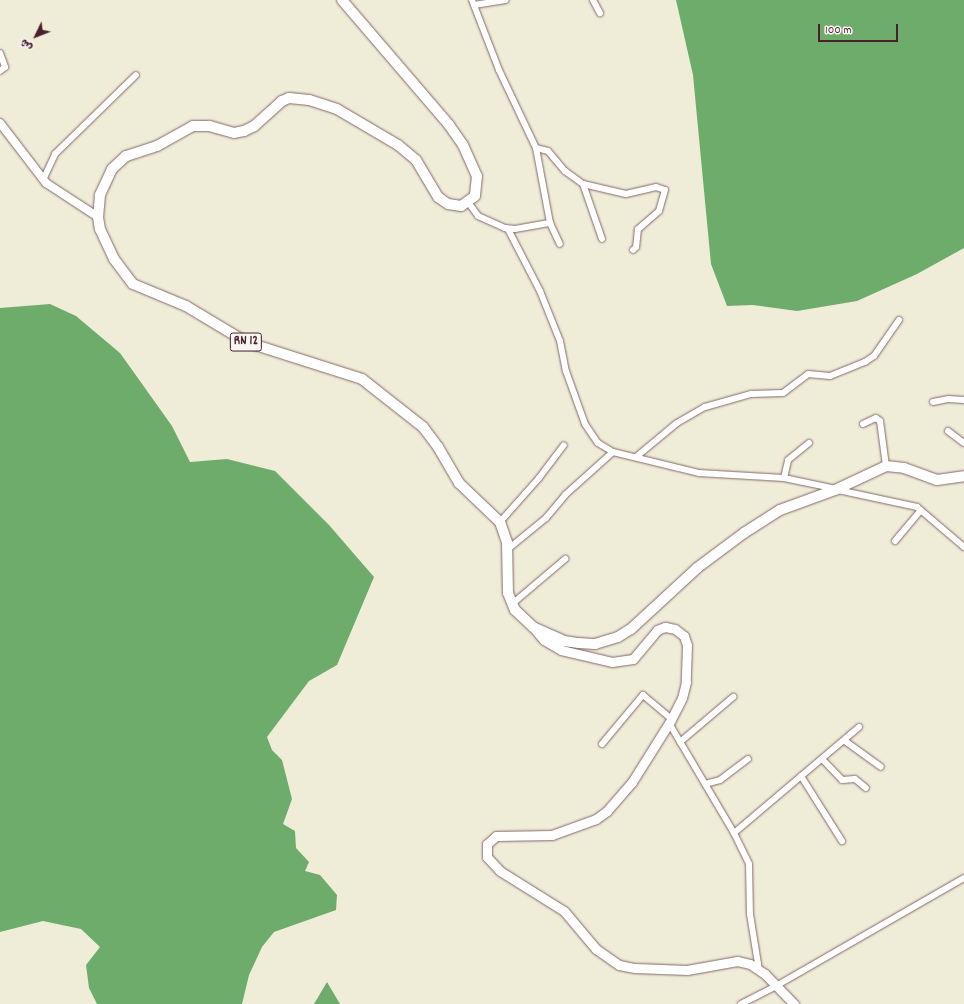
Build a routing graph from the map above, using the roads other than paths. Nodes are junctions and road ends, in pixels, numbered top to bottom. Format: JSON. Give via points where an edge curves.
{"nodes":[{"id":1,"x":342,"y":0,"type":"edge"},
{"id":2,"x":506,"y":0,"type":"edge"},
{"id":3,"x":594,"y":0,"type":"edge"},
{"id":4,"x":473,"y":2,"type":"edge"},
{"id":5,"x":600,"y":13,"type":"dead end"},
{"id":6,"x":0,"y":53,"type":"edge"},
{"id":7,"x":0,"y":71,"type":"edge"},
{"id":8,"x":136,"y":75,"type":"dead end"},
{"id":9,"x":0,"y":123,"type":"edge"},
{"id":10,"x":536,"y":148,"type":"junction"},
{"id":11,"x":43,"y":180,"type":"junction"},
{"id":12,"x":583,"y":184,"type":"junction"},
{"id":13,"x":468,"y":202,"type":"junction"},
{"id":14,"x":98,"y":218,"type":"junction"},
{"id":15,"x":550,"y":223,"type":"junction"},
{"id":16,"x":508,"y":229,"type":"junction"},
{"id":17,"x":602,"y":239,"type":"dead end"},
{"id":18,"x":560,"y":244,"type":"dead end"},
{"id":19,"x":632,"y":250,"type":"dead end"},
{"id":20,"x":899,"y":320,"type":"dead end"},
{"id":21,"x":964,"y":400,"type":"edge"},
{"id":22,"x":933,"y":402,"type":"dead end"},
{"id":23,"x":863,"y":424,"type":"dead end"},
{"id":24,"x":948,"y":431,"type":"dead end"},
{"id":25,"x":809,"y":443,"type":"dead end"},
{"id":26,"x":964,"y":443,"type":"edge"},
{"id":27,"x":564,"y":445,"type":"dead end"},
{"id":28,"x":613,"y":452,"type":"junction"},
{"id":29,"x":636,"y":457,"type":"junction"},
{"id":30,"x":886,"y":466,"type":"junction"},
{"id":31,"x":964,"y":476,"type":"edge"},
{"id":32,"x":784,"y":478,"type":"junction"},
{"id":33,"x":836,"y":490,"type":"junction"},
{"id":34,"x":921,"y":510,"type":"junction"},
{"id":35,"x":500,"y":522,"type":"junction"},
{"id":36,"x":895,"y":541,"type":"dead end"},
{"id":37,"x":964,"y":547,"type":"edge"},
{"id":38,"x":508,"y":548,"type":"junction"},
{"id":39,"x":565,"y":559,"type":"dead end"},
{"id":40,"x":512,"y":604,"type":"junction"},
{"id":41,"x":533,"y":627,"type":"junction"},
{"id":42,"x":733,"y":697,"type":"dead end"},
{"id":43,"x":670,"y":721,"type":"junction"},
{"id":44,"x":860,"y":727,"type":"dead end"},
{"id":45,"x":845,"y":741,"type":"junction"},
{"id":46,"x":680,"y":742,"type":"junction"},
{"id":47,"x":602,"y":744,"type":"dead end"},
{"id":48,"x":748,"y":759,"type":"dead end"},
{"id":49,"x":822,"y":759,"type":"junction"},
{"id":50,"x":881,"y":767,"type":"dead end"},
{"id":51,"x":801,"y":776,"type":"junction"},
{"id":52,"x":705,"y":784,"type":"junction"},
{"id":53,"x":866,"y":788,"type":"dead end"},
{"id":54,"x":734,"y":833,"type":"junction"},
{"id":55,"x":842,"y":841,"type":"dead end"},
{"id":56,"x":964,"y":878,"type":"edge"},
{"id":57,"x":759,"y":970,"type":"junction"},
{"id":58,"x":776,"y":986,"type":"junction"},
{"id":59,"x":740,"y":1004,"type":"edge"},
{"id":60,"x":794,"y":1004,"type":"edge"}],
"edges":[{"from":1,"to":13,"type":"main road","via":[[403,68],[463,145],[477,176],[475,196]]},
{"from":2,"to":4,"type":"street"},
{"from":3,"to":5,"type":"street"},
{"from":4,"to":10,"type":"street","via":[[499,70]]},
{"from":6,"to":7,"type":"street","via":[[5,67]]},
{"from":8,"to":11,"type":"street","via":[[54,154]]},
{"from":9,"to":11,"type":"street"},
{"from":10,"to":12,"type":"street","via":[[548,151],[565,171]]},
{"from":10,"to":15,"type":"street"},
{"from":11,"to":14,"type":"street","via":[[55,191]]},
{"from":12,"to":17,"type":"street"},
{"from":12,"to":19,"type":"street","via":[[626,194],[656,187],[665,190],[659,211],[638,229],[636,247]]},
{"from":13,"to":14,"type":"main road","number":"RN 12","via":[[460,206],[448,204],[438,197],[416,160],[377,132],[337,109],[309,100],[289,98],[282,100],[254,126],[244,131],[234,133],[209,126],[193,126],[157,146],[126,156],[108,176],[100,195]]},
{"from":13,"to":16,"type":"street","via":[[478,216]]},
{"from":14,"to":35,"type":"main road","number":"RN 12","via":[[114,260],[133,284],[186,306],[246,342],[349,374],[374,386],[432,437],[459,483]]},
{"from":15,"to":16,"type":"street"},
{"from":15,"to":18,"type":"street"},
{"from":16,"to":28,"type":"street","via":[[540,291],[560,340],[566,371],[587,429],[598,443]]},
{"from":20,"to":29,"type":"street","via":[[874,356],[866,362],[830,376],[812,373],[805,375],[782,393],[751,394],[705,407],[677,423]]},
{"from":21,"to":22,"type":"street","via":[[948,399]]},
{"from":23,"to":30,"type":"street","via":[[876,418],[880,421]]},
{"from":24,"to":26,"type":"street"},
{"from":25,"to":32,"type":"street","via":[[788,460]]},
{"from":27,"to":35,"type":"street"},
{"from":28,"to":29,"type":"street"},
{"from":28,"to":38,"type":"street","via":[[565,495],[546,518]]},
{"from":29,"to":32,"type":"street","via":[[699,473]]},
{"from":30,"to":31,"type":"main road","via":[[904,468],[937,480]]},
{"from":30,"to":33,"type":"main road","number":"RN 12"},
{"from":32,"to":33,"type":"street"},
{"from":33,"to":34,"type":"street","via":[[865,494]]},
{"from":33,"to":41,"type":"main road","number":"RN 12","via":[[780,510],[744,533],[676,586],[631,629],[618,637],[595,644],[579,643],[564,641]]},
{"from":34,"to":36,"type":"street"},
{"from":34,"to":37,"type":"street"},
{"from":35,"to":38,"type":"main road","number":"RN 12"},
{"from":38,"to":40,"type":"main road","number":"RN 12","via":[[507,585]]},
{"from":39,"to":40,"type":"street"},
{"from":40,"to":41,"type":"main road","number":"RN 12"},
{"from":41,"to":43,"type":"main road","via":[[544,640],[561,650],[612,662],[633,659],[660,628],[678,630],[685,638],[688,665],[682,698]]},
{"from":42,"to":46,"type":"street"},
{"from":43,"to":46,"type":"street"},
{"from":43,"to":47,"type":"street","via":[[644,696]]},
{"from":43,"to":57,"type":"main road","via":[[632,782],[607,811],[596,819],[552,835],[496,836],[487,844],[487,857],[500,871],[550,899],[564,911],[596,949],[608,960],[619,965],[693,970],[737,961]]},
{"from":44,"to":45,"type":"street"},
{"from":45,"to":49,"type":"street"},
{"from":45,"to":50,"type":"street"},
{"from":46,"to":52,"type":"street"},
{"from":48,"to":52,"type":"street","via":[[720,780]]},
{"from":49,"to":51,"type":"street"},
{"from":49,"to":53,"type":"street","via":[[842,780],[855,779]]},
{"from":51,"to":54,"type":"street"},
{"from":51,"to":55,"type":"street"},
{"from":52,"to":54,"type":"street"},
{"from":54,"to":57,"type":"street","via":[[750,869],[750,914]]},
{"from":56,"to":58,"type":"street"},
{"from":57,"to":58,"type":"main road"},
{"from":58,"to":59,"type":"street"},
{"from":58,"to":60,"type":"main road"}]}
